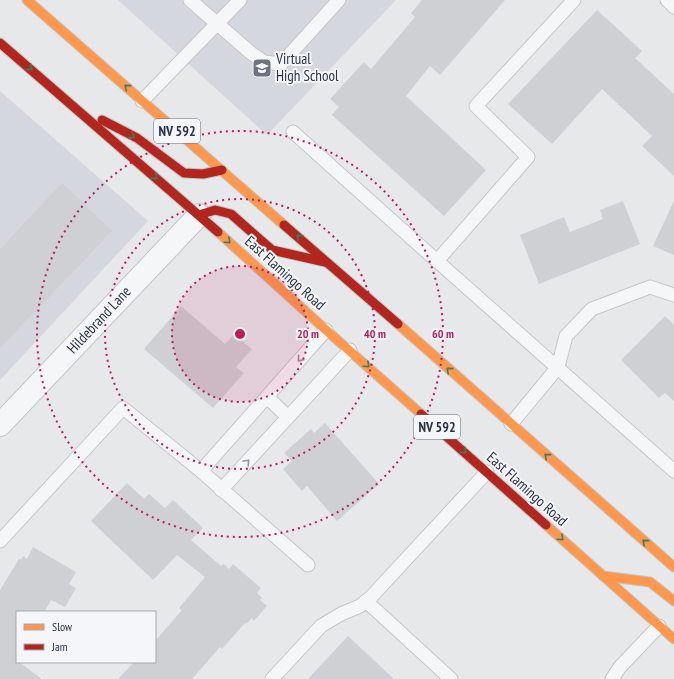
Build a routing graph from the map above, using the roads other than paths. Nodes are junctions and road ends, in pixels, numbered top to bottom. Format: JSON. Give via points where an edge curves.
{"nodes":[{"id":1,"x":27,"y":0,"type":"edge"},
{"id":2,"x":190,"y":0,"type":"edge"},
{"id":3,"x":240,"y":0,"type":"edge"},
{"id":4,"x":339,"y":0,"type":"edge"},
{"id":5,"x":574,"y":0,"type":"edge"},
{"id":6,"x":667,"y":0,"type":"edge"},
{"id":7,"x":674,"y":7,"type":"edge"},
{"id":8,"x":217,"y":24,"type":"junction"},
{"id":9,"x":0,"y":43,"type":"edge"},
{"id":10,"x":142,"y":101,"type":"junction"},
{"id":11,"x":73,"y":105,"type":"junction"},
{"id":12,"x":293,"y":132,"type":"dead end"},
{"id":13,"x":222,"y":170,"type":"junction"},
{"id":14,"x":199,"y":215,"type":"junction"},
{"id":15,"x":437,"y":261,"type":"junction"},
{"id":16,"x":328,"y":263,"type":"junction"},
{"id":17,"x":674,"y":294,"type":"edge"},
{"id":18,"x":326,"y":330,"type":"junction"},
{"id":19,"x":350,"y":350,"type":"junction"},
{"id":20,"x":558,"y":367,"type":"junction"},
{"id":21,"x":267,"y":397,"type":"junction"},
{"id":22,"x":288,"y":417,"type":"junction"},
{"id":23,"x":511,"y":424,"type":"junction"},
{"id":24,"x":0,"y":425,"type":"edge"},
{"id":25,"x":674,"y":471,"type":"edge"},
{"id":26,"x":200,"y":472,"type":"junction"},
{"id":27,"x":487,"y":472,"type":"junction"},
{"id":28,"x":221,"y":490,"type":"junction"},
{"id":29,"x":0,"y":541,"type":"edge"},
{"id":30,"x":308,"y":565,"type":"dead end"},
{"id":31,"x":674,"y":567,"type":"edge"},
{"id":32,"x":603,"y":576,"type":"junction"},
{"id":33,"x":366,"y":601,"type":"junction"},
{"id":34,"x":674,"y":601,"type":"edge"},
{"id":35,"x":659,"y":626,"type":"junction"},
{"id":36,"x":674,"y":639,"type":"edge"},
{"id":37,"x":272,"y":679,"type":"edge"},
{"id":38,"x":451,"y":679,"type":"edge"},
{"id":39,"x":612,"y":679,"type":"edge"}],
"edges":[{"from":10,"to":1,"type":"main road","number":"NV 592","one_way":true},
{"from":2,"to":8,"type":"lane"},
{"from":3,"to":8,"type":"lane"},
{"from":4,"to":8,"type":"lane","via":[[281,64],[264,62]]},
{"from":5,"to":15,"type":"lane","via":[[476,106],[528,157]]},
{"from":6,"to":7,"type":"lane"},
{"from":8,"to":10,"type":"lane"},
{"from":9,"to":11,"type":"main road","name":"East Flamingo Road","number":"NV 592","one_way":true},
{"from":10,"to":13,"type":"main road","number":"NV 592"},
{"from":11,"to":13,"type":"main road","one_way":true,"via":[[138,138],[184,173],[203,174]]},
{"from":11,"to":14,"type":"main road","name":"East Flamingo Road","number":"NV 592","one_way":true},
{"from":12,"to":15,"type":"lane"},
{"from":16,"to":13,"type":"main road","number":"NV 592","one_way":true},
{"from":14,"to":16,"type":"main road","via":[[215,210],[231,214],[272,250]]},
{"from":14,"to":18,"type":"main road","name":"East Flamingo Road","number":"NV 592","one_way":true},
{"from":14,"to":24,"type":"street","name":"Hildebrand Lane"},
{"from":15,"to":20,"type":"lane"},
{"from":23,"to":16,"type":"main road","number":"NV 592","one_way":true},
{"from":17,"to":20,"type":"lane","via":[[650,287],[592,309],[566,336]]},
{"from":18,"to":19,"type":"main road","name":"East Flamingo Road","number":"NV 592"},
{"from":18,"to":21,"type":"lane","one_way":true},
{"from":19,"to":22,"type":"lane"},
{"from":19,"to":27,"type":"main road","name":"East Flamingo Road","number":"NV 592","one_way":true},
{"from":20,"to":23,"type":"lane"},
{"from":20,"to":25,"type":"lane"},
{"from":21,"to":22,"type":"lane"},
{"from":21,"to":26,"type":"lane"},
{"from":28,"to":22,"type":"lane","one_way":true},
{"from":31,"to":23,"type":"main road","number":"NV 592","one_way":true},
{"from":26,"to":28,"type":"lane"},
{"from":26,"to":29,"type":"lane","via":[[123,408]]},
{"from":27,"to":32,"type":"main road","name":"East Flamingo Road","number":"NV 592","one_way":true},
{"from":27,"to":33,"type":"lane"},
{"from":28,"to":30,"type":"lane"},
{"from":32,"to":34,"type":"main road","via":[[650,582]]},
{"from":32,"to":35,"type":"main road","name":"East Flamingo Road","number":"NV 592"},
{"from":33,"to":37,"type":"lane","via":[[321,626]]},
{"from":33,"to":38,"type":"lane"},
{"from":35,"to":36,"type":"main road","name":"East Flamingo Road","number":"NV 592"},
{"from":35,"to":39,"type":"lane"}]}
